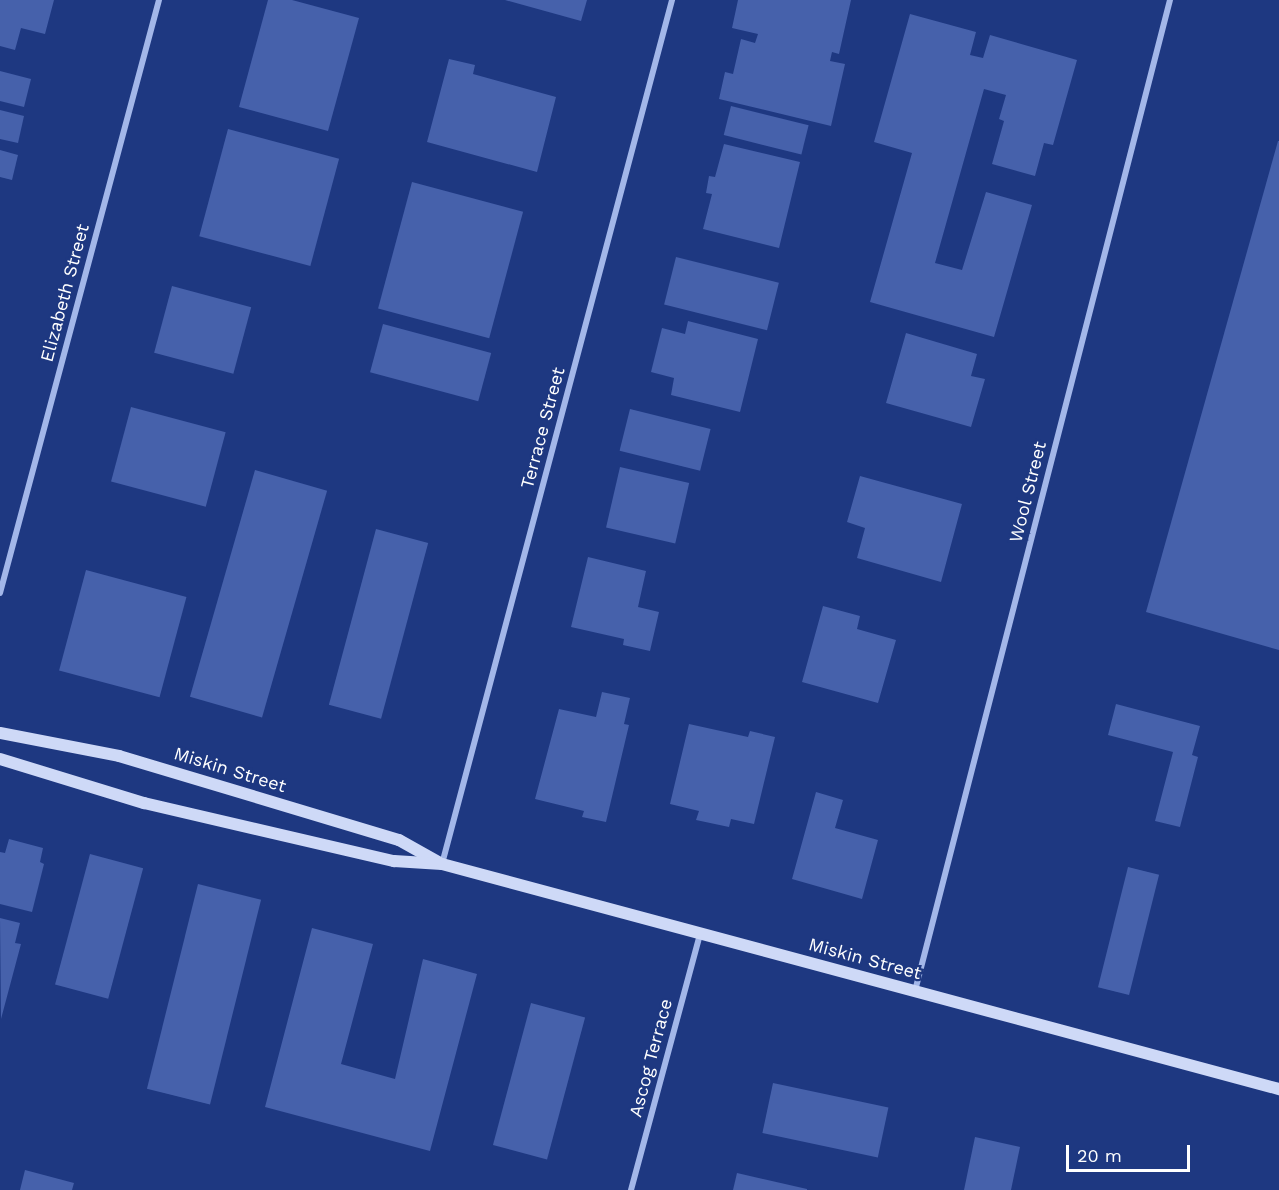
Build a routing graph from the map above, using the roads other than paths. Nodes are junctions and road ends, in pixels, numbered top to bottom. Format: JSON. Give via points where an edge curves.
{"nodes":[{"id":1,"x":159,"y":0,"type":"edge"},
{"id":2,"x":672,"y":0,"type":"edge"},
{"id":3,"x":1170,"y":0,"type":"edge"},
{"id":4,"x":0,"y":593,"type":"edge"},
{"id":5,"x":0,"y":733,"type":"edge"},
{"id":6,"x":0,"y":759,"type":"edge"},
{"id":7,"x":441,"y":864,"type":"junction"},
{"id":8,"x":700,"y":934,"type":"junction"},
{"id":9,"x":915,"y":991,"type":"junction"},
{"id":10,"x":1279,"y":1089,"type":"edge"},
{"id":11,"x":631,"y":1190,"type":"edge"}],
"edges":[{"from":1,"to":4,"type":"street","name":"Elizabeth Street"},
{"from":2,"to":7,"type":"street","name":"Terrace Street"},
{"from":3,"to":9,"type":"street","name":"Wool Street"},
{"from":5,"to":7,"type":"main road","name":"Miskin Street","via":[[130,759],[399,840]]},
{"from":6,"to":7,"type":"main road","name":"Miskin Street","via":[[144,803],[394,861]]},
{"from":7,"to":8,"type":"main road","name":"Miskin Street"},
{"from":8,"to":9,"type":"main road","name":"Miskin Street"},
{"from":8,"to":11,"type":"street","name":"Ascog Terrace"},
{"from":9,"to":10,"type":"main road","name":"Miskin Street"}]}
